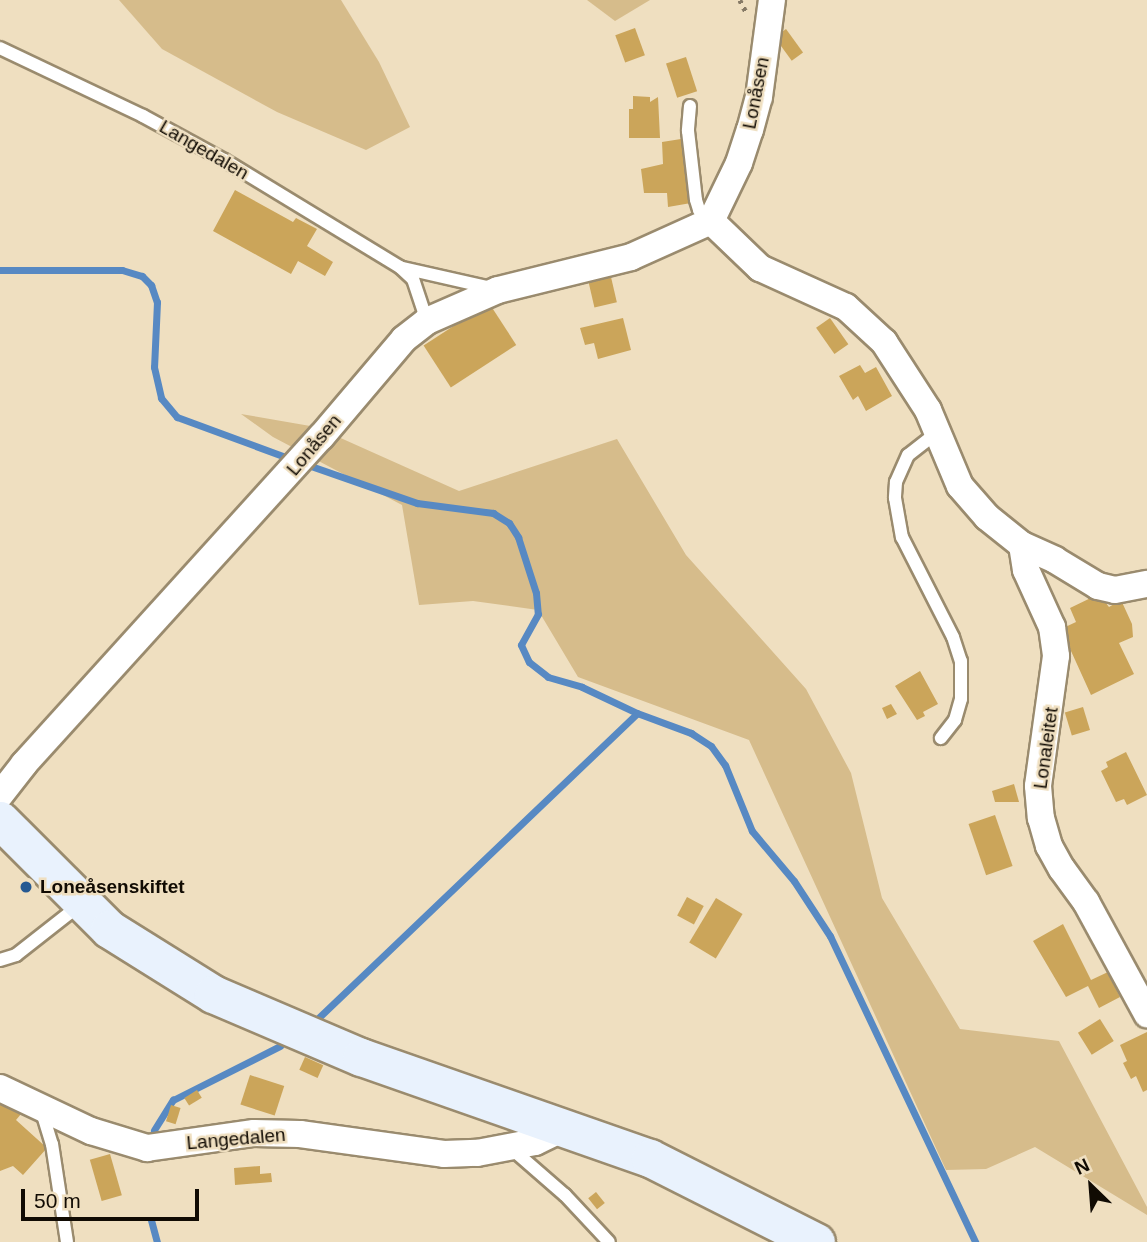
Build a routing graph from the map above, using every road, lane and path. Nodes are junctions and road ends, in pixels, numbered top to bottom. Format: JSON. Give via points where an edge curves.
{"nodes":[{"id":1,"x":772,"y":0,"type":"edge"},
{"id":2,"x":0,"y":48,"type":"edge"},
{"id":3,"x":690,"y":106,"type":"dead end"},
{"id":4,"x":711,"y":221,"type":"junction"},
{"id":5,"x":400,"y":267,"type":"junction"},
{"id":6,"x":498,"y":290,"type":"junction"},
{"id":7,"x":427,"y":321,"type":"junction"},
{"id":8,"x":939,"y":431,"type":"junction"},
{"id":9,"x":1022,"y":545,"type":"junction"},
{"id":10,"x":1147,"y":584,"type":"edge"},
{"id":11,"x":942,"y":738,"type":"dead end"},
{"id":12,"x":0,"y":795,"type":"edge"},
{"id":13,"x":0,"y":820,"type":"edge"},
{"id":14,"x":81,"y":904,"type":"junction"},
{"id":15,"x":0,"y":960,"type":"edge"},
{"id":16,"x":1147,"y":1014,"type":"edge"},
{"id":17,"x":0,"y":1087,"type":"edge"},
{"id":18,"x":40,"y":1107,"type":"junction"},
{"id":19,"x":564,"y":1128,"type":"junction"},
{"id":20,"x":512,"y":1149,"type":"junction"},
{"id":21,"x":67,"y":1242,"type":"edge"},
{"id":22,"x":609,"y":1242,"type":"edge"},
{"id":23,"x":816,"y":1242,"type":"edge"}],
"edges":[{"from":1,"to":4,"type":"street","name":"Lonåsen","via":[[750,130]]},
{"from":2,"to":5,"type":"lane","name":"Langedalen","via":[[201,147]]},
{"from":3,"to":4,"type":"lane","via":[[688,131],[696,200]]},
{"from":4,"to":6,"type":"street","name":"Lonåsen","via":[[631,257]]},
{"from":4,"to":8,"type":"street","via":[[760,268],[846,307],[906,373]]},
{"from":5,"to":6,"type":"lane","name":"Langedalen"},
{"from":5,"to":7,"type":"lane","name":"Langedalen","via":[[416,286]]},
{"from":6,"to":7,"type":"street","name":"Lonåsen"},
{"from":7,"to":12,"type":"street","name":"Lonåsen","via":[[375,370],[321,438]]},
{"from":8,"to":9,"type":"street","via":[[971,502]]},
{"from":8,"to":11,"type":"lane","via":[[908,455],[896,482],[895,498],[902,537],[953,637],[963,672],[955,720]]},
{"from":9,"to":10,"type":"street","via":[[1098,586],[1115,590]]},
{"from":9,"to":16,"type":"street","name":"Lonaleitet","via":[[1026,570],[1052,627],[1056,656],[1038,786],[1041,818],[1049,846],[1086,902]]},
{"from":13,"to":14,"type":"main road"},
{"from":14,"to":15,"type":"lane","via":[[16,955]]},
{"from":14,"to":19,"type":"main road","via":[[109,929],[213,994],[361,1057]]},
{"from":17,"to":18,"type":"street","name":"Langedalen"},
{"from":18,"to":20,"type":"street","name":"Langedalen","via":[[91,1131],[147,1148],[254,1133],[300,1134],[444,1154]]},
{"from":18,"to":21,"type":"lane","via":[[52,1144]]},
{"from":19,"to":20,"type":"street","name":"Langedalen"},
{"from":19,"to":23,"type":"main road","via":[[650,1158]]},
{"from":20,"to":22,"type":"lane"}]}
